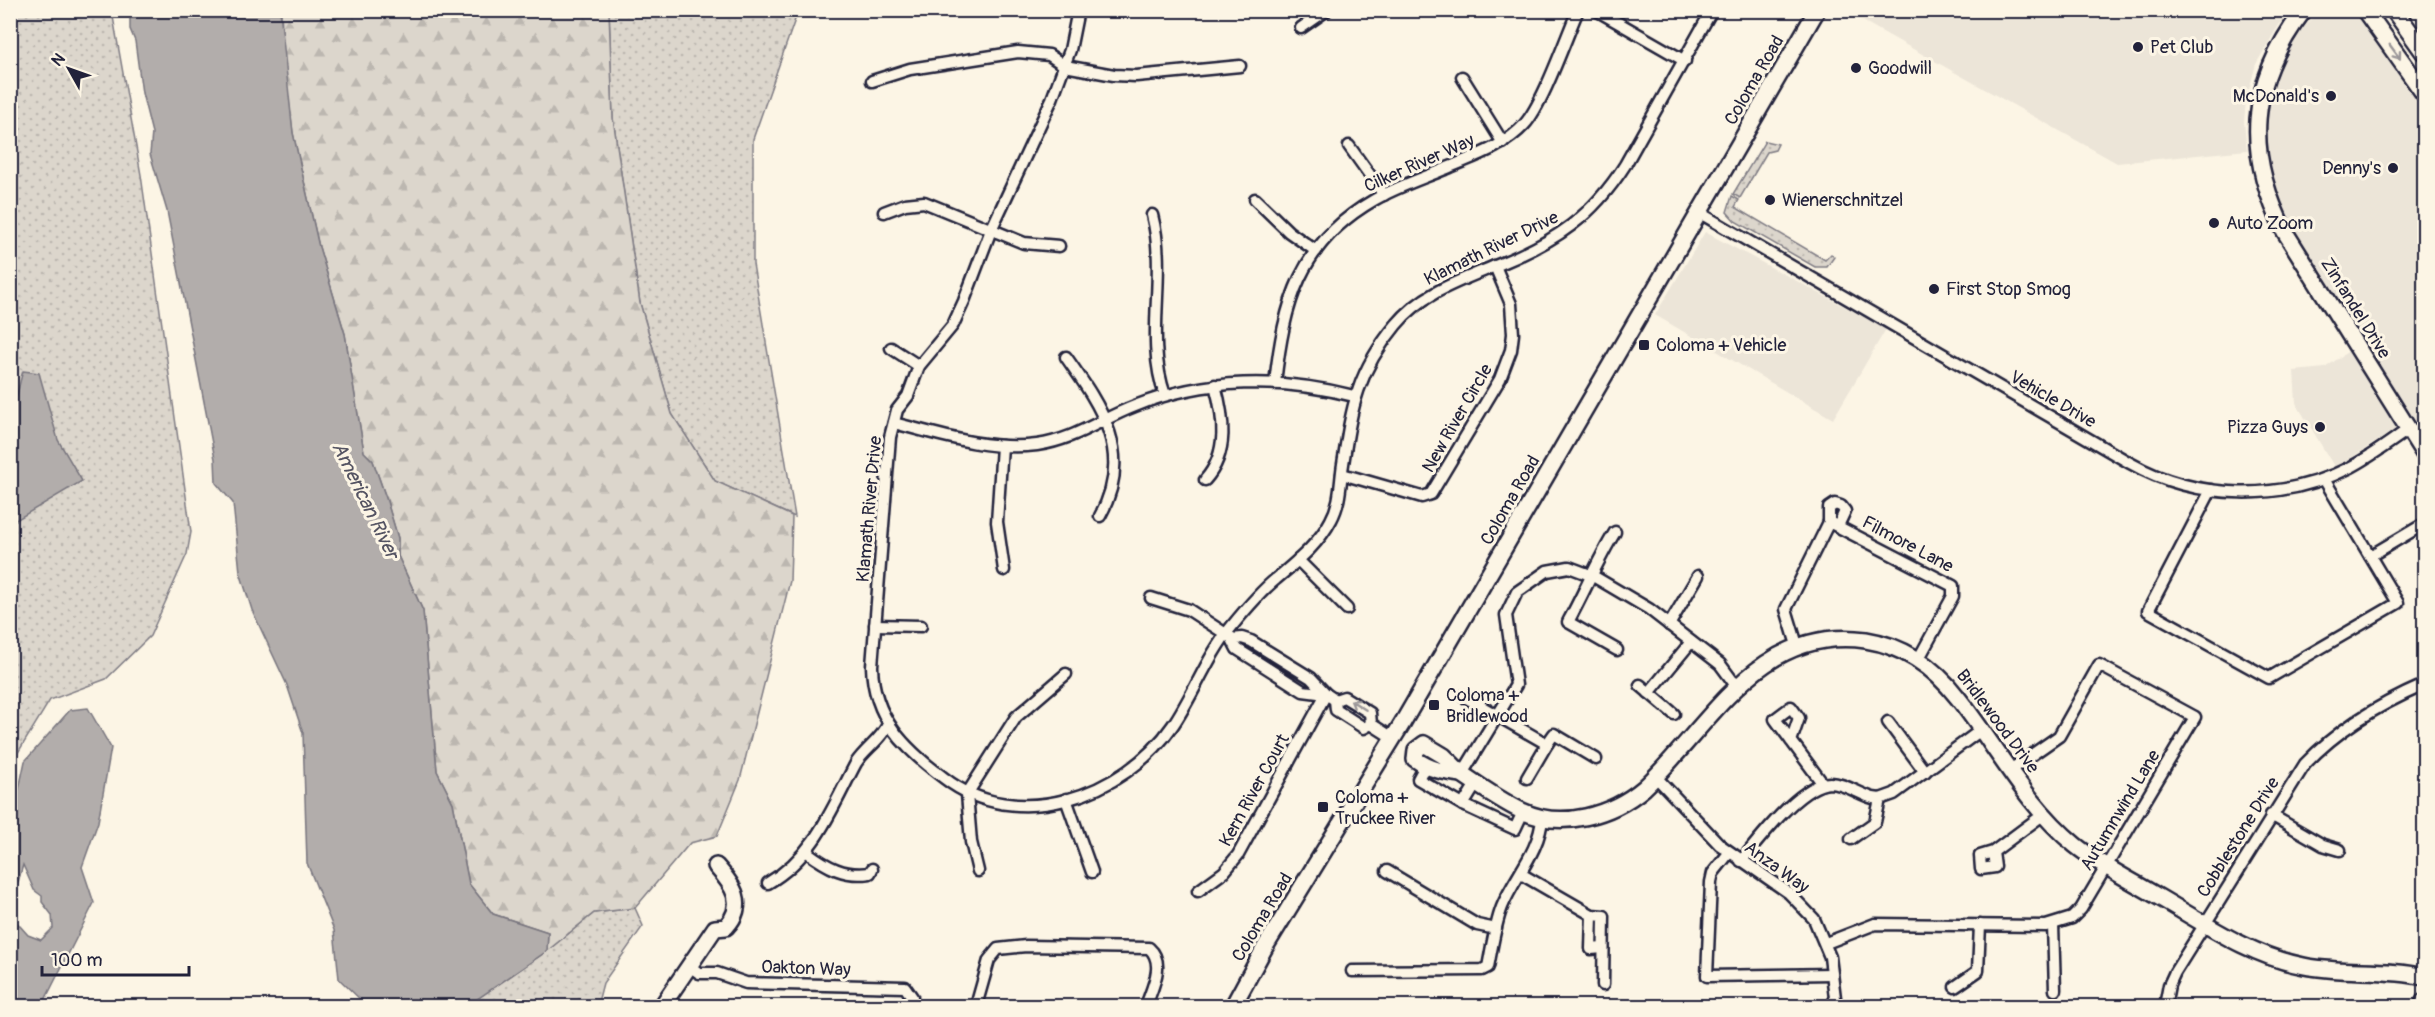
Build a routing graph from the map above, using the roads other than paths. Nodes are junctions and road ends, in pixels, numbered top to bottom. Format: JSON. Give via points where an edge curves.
{"nodes":[{"id":1,"x":1078,"y":10,"type":"edge"},
{"id":2,"x":1327,"y":10,"type":"edge"},
{"id":3,"x":1578,"y":10,"type":"edge"},
{"id":4,"x":1596,"y":10,"type":"edge"},
{"id":5,"x":1712,"y":10,"type":"edge"},
{"id":6,"x":1817,"y":10,"type":"edge"},
{"id":7,"x":2304,"y":10,"type":"edge"},
{"id":8,"x":2365,"y":10,"type":"edge"},
{"id":9,"x":2394,"y":10,"type":"edge"},
{"id":10,"x":1301,"y":28,"type":"dead end"},
{"id":11,"x":2424,"y":52,"type":"edge"},
{"id":12,"x":1685,"y":61,"type":"junction"},
{"id":13,"x":1065,"y":66,"type":"junction"},
{"id":14,"x":1240,"y":66,"type":"dead end"},
{"id":15,"x":1462,"y":77,"type":"dead end"},
{"id":16,"x":872,"y":81,"type":"dead end"},
{"id":17,"x":2424,"y":93,"type":"edge"},
{"id":18,"x":1503,"y":143,"type":"junction"},
{"id":19,"x":1349,"y":146,"type":"dead end"},
{"id":20,"x":1384,"y":195,"type":"junction"},
{"id":21,"x":1255,"y":199,"type":"dead end"},
{"id":22,"x":884,"y":212,"type":"dead end"},
{"id":23,"x":1700,"y":213,"type":"junction"},
{"id":24,"x":1152,"y":214,"type":"dead end"},
{"id":25,"x":991,"y":231,"type":"junction"},
{"id":26,"x":1059,"y":246,"type":"dead end"},
{"id":27,"x":1316,"y":251,"type":"junction"},
{"id":28,"x":1495,"y":266,"type":"junction"},
{"id":29,"x":891,"y":348,"type":"dead end"},
{"id":30,"x":1066,"y":357,"type":"dead end"},
{"id":31,"x":919,"y":366,"type":"junction"},
{"id":32,"x":1275,"y":383,"type":"junction"},
{"id":33,"x":1215,"y":385,"type":"junction"},
{"id":34,"x":1165,"y":395,"type":"junction"},
{"id":35,"x":1354,"y":396,"type":"junction"},
{"id":36,"x":1104,"y":419,"type":"junction"},
{"id":37,"x":894,"y":423,"type":"junction"},
{"id":38,"x":2409,"y":429,"type":"junction"},
{"id":39,"x":1002,"y":446,"type":"junction"},
{"id":40,"x":2424,"y":453,"type":"edge"},
{"id":41,"x":1342,"y":474,"type":"junction"},
{"id":42,"x":2324,"y":479,"type":"junction"},
{"id":43,"x":1205,"y":480,"type":"dead end"},
{"id":44,"x":2211,"y":490,"type":"junction"},
{"id":45,"x":1100,"y":516,"type":"dead end"},
{"id":46,"x":2424,"y":524,"type":"edge"},
{"id":47,"x":1615,"y":532,"type":"dead end"},
{"id":48,"x":2370,"y":556,"type":"junction"},
{"id":49,"x":1298,"y":560,"type":"junction"},
{"id":50,"x":1004,"y":570,"type":"dead end"},
{"id":51,"x":1593,"y":576,"type":"junction"},
{"id":52,"x":1698,"y":576,"type":"dead end"},
{"id":53,"x":1151,"y":598,"type":"dead end"},
{"id":54,"x":1347,"y":609,"type":"dead end"},
{"id":55,"x":875,"y":625,"type":"junction"},
{"id":56,"x":1669,"y":625,"type":"junction"},
{"id":57,"x":921,"y":626,"type":"dead end"},
{"id":58,"x":1229,"y":637,"type":"junction"},
{"id":59,"x":1691,"y":642,"type":"junction"},
{"id":60,"x":1797,"y":645,"type":"junction"},
{"id":61,"x":1617,"y":650,"type":"dead end"},
{"id":62,"x":1918,"y":660,"type":"junction"},
{"id":63,"x":1066,"y":674,"type":"dead end"},
{"id":64,"x":1640,"y":685,"type":"dead end"},
{"id":65,"x":2424,"y":685,"type":"edge"},
{"id":66,"x":1737,"y":687,"type":"junction"},
{"id":67,"x":1649,"y":693,"type":"junction"},
{"id":68,"x":1464,"y":696,"type":"dead end"},
{"id":69,"x":1330,"y":697,"type":"junction"},
{"id":70,"x":2373,"y":712,"type":"junction"},
{"id":71,"x":1674,"y":714,"type":"dead end"},
{"id":72,"x":1499,"y":716,"type":"junction"},
{"id":73,"x":1888,"y":722,"type":"dead end"},
{"id":74,"x":2378,"y":723,"type":"dead end"},
{"id":75,"x":888,"y":724,"type":"junction"},
{"id":76,"x":1371,"y":724,"type":"junction"},
{"id":77,"x":1981,"y":730,"type":"junction"},
{"id":78,"x":1393,"y":738,"type":"junction"},
{"id":79,"x":1791,"y":741,"type":"dead end"},
{"id":80,"x":1547,"y":744,"type":"junction"},
{"id":81,"x":1416,"y":750,"type":"junction"},
{"id":82,"x":1596,"y":759,"type":"dead end"},
{"id":83,"x":1425,"y":766,"type":"junction"},
{"id":84,"x":2010,"y":770,"type":"junction"},
{"id":85,"x":1925,"y":772,"type":"junction"},
{"id":86,"x":1462,"y":774,"type":"junction"},
{"id":87,"x":1656,"y":777,"type":"junction"},
{"id":88,"x":1527,"y":778,"type":"dead end"},
{"id":89,"x":1476,"y":784,"type":"junction"},
{"id":90,"x":1823,"y":784,"type":"junction"},
{"id":91,"x":967,"y":794,"type":"junction"},
{"id":92,"x":1066,"y":799,"type":"junction"},
{"id":93,"x":1881,"y":799,"type":"junction"},
{"id":94,"x":1463,"y":805,"type":"junction"},
{"id":95,"x":1523,"y":812,"type":"junction"},
{"id":96,"x":2044,"y":814,"type":"junction"},
{"id":97,"x":2271,"y":815,"type":"junction"},
{"id":98,"x":1542,"y":818,"type":"junction"},
{"id":99,"x":1851,"y":839,"type":"dead end"},
{"id":100,"x":2340,"y":850,"type":"dead end"},
{"id":101,"x":807,"y":852,"type":"junction"},
{"id":102,"x":1993,"y":852,"type":"dead end"},
{"id":103,"x":1729,"y":853,"type":"junction"},
{"id":104,"x":1742,"y":861,"type":"junction"},
{"id":105,"x":2105,"y":865,"type":"junction"},
{"id":106,"x":716,"y":866,"type":"dead end"},
{"id":107,"x":872,"y":868,"type":"dead end"},
{"id":108,"x":978,"y":871,"type":"dead end"},
{"id":109,"x":1386,"y":871,"type":"dead end"},
{"id":110,"x":1092,"y":872,"type":"dead end"},
{"id":111,"x":1521,"y":874,"type":"junction"},
{"id":112,"x":768,"y":883,"type":"dead end"},
{"id":113,"x":1198,"y":891,"type":"dead end"},
{"id":114,"x":2204,"y":923,"type":"junction"},
{"id":115,"x":1980,"y":925,"type":"junction"},
{"id":116,"x":2053,"y":925,"type":"junction"},
{"id":117,"x":1496,"y":928,"type":"junction"},
{"id":118,"x":1826,"y":943,"type":"junction"},
{"id":119,"x":688,"y":965,"type":"junction"},
{"id":120,"x":1352,"y":970,"type":"dead end"},
{"id":121,"x":1833,"y":974,"type":"junction"},
{"id":122,"x":2424,"y":977,"type":"edge"},
{"id":123,"x":1603,"y":985,"type":"dead end"},
{"id":124,"x":1956,"y":987,"type":"dead end"},
{"id":125,"x":2055,"y":990,"type":"dead end"},
{"id":126,"x":2424,"y":1001,"type":"edge"},
{"id":127,"x":662,"y":1006,"type":"edge"},
{"id":128,"x":909,"y":1006,"type":"edge"},
{"id":129,"x":976,"y":1006,"type":"edge"},
{"id":130,"x":1146,"y":1006,"type":"edge"},
{"id":131,"x":1233,"y":1006,"type":"edge"},
{"id":132,"x":1836,"y":1006,"type":"edge"},
{"id":133,"x":2165,"y":1006,"type":"edge"},
{"id":134,"x":2423,"y":1006,"type":"edge"}],
"edges":[{"from":1,"to":13,"type":"street","name":"Klamath River Drive"},
{"from":2,"to":10,"type":"street"},
{"from":3,"to":18,"type":"street","name":"Cilker River Way","via":[[1533,114]]},
{"from":4,"to":12,"type":"street"},
{"from":5,"to":12,"type":"street","name":"Klamath River Drive"},
{"from":6,"to":23,"type":"street","name":"Coloma Road"},
{"from":7,"to":38,"type":"street","name":"Zinfandel Drive","via":[[2280,44],[2266,76],[2256,135],[2263,181],[2285,232]]},
{"from":8,"to":17,"type":"main road","one_way":true},
{"from":9,"to":11,"type":"main road"},
{"from":12,"to":28,"type":"street","name":"Klamath River Drive","via":[[1625,165],[1597,204],[1551,240]]},
{"from":13,"to":14,"type":"street","via":[[1129,76]]},
{"from":13,"to":16,"type":"street","via":[[1049,55],[1018,51],[910,69]]},
{"from":13,"to":25,"type":"street","name":"Klamath River Drive"},
{"from":15,"to":18,"type":"street"},
{"from":18,"to":20,"type":"street","name":"Cilker River Way"},
{"from":19,"to":20,"type":"street"},
{"from":20,"to":27,"type":"street","name":"Cilker River Way","via":[[1341,224]]},
{"from":21,"to":27,"type":"street","via":[[1289,232]]},
{"from":22,"to":25,"type":"street","via":[[924,202]]},
{"from":23,"to":44,"type":"street","name":"Vehicle Drive","via":[[2135,466],[2167,480]]},
{"from":23,"to":78,"type":"street","name":"Coloma Road"},
{"from":24,"to":34,"type":"street","via":[[1159,256],[1156,364]]},
{"from":25,"to":26,"type":"street","via":[[1024,243]]},
{"from":25,"to":31,"type":"street","name":"Klamath River Drive","via":[[953,325]]},
{"from":27,"to":32,"type":"street","name":"Cilker River Way","via":[[1299,278],[1285,315]]},
{"from":28,"to":35,"type":"street","name":"Klamath River Drive","via":[[1449,284],[1399,321],[1370,360]]},
{"from":28,"to":41,"type":"street","name":"New River Circle","via":[[1511,304],[1511,350],[1500,379],[1431,494],[1422,497]]},
{"from":29,"to":31,"type":"street"},
{"from":30,"to":36,"type":"street"},
{"from":31,"to":37,"type":"street","name":"Klamath River Drive"},
{"from":32,"to":33,"type":"street"},
{"from":32,"to":35,"type":"street"},
{"from":33,"to":34,"type":"street"},
{"from":33,"to":43,"type":"street","via":[[1222,446]]},
{"from":34,"to":36,"type":"street"},
{"from":35,"to":41,"type":"street","name":"Klamath River Drive"},
{"from":36,"to":39,"type":"street","via":[[1082,433],[1052,442]]},
{"from":36,"to":45,"type":"street","via":[[1114,447],[1115,471],[1111,494]]},
{"from":37,"to":39,"type":"street","via":[[925,434]]},
{"from":37,"to":55,"type":"street","name":"Klamath River Drive"},
{"from":38,"to":40,"type":"street","name":"Zinfandel Drive"},
{"from":38,"to":42,"type":"street","name":"Vehicle Drive","via":[[2364,460]]},
{"from":39,"to":50,"type":"street","via":[[998,522]]},
{"from":41,"to":49,"type":"street","name":"Klamath River Drive","via":[[1340,498],[1331,520]]},
{"from":42,"to":44,"type":"street","name":"Vehicle Drive","via":[[2265,492]]},
{"from":42,"to":48,"type":"street"},
{"from":44,"to":48,"type":"street","via":[[2148,611],[2269,678],[2398,603]]},
{"from":46,"to":48,"type":"street"},
{"from":47,"to":51,"type":"street","via":[[1594,567]]},
{"from":49,"to":54,"type":"street"},
{"from":49,"to":58,"type":"street","name":"Klamath River Drive","via":[[1259,595]]},
{"from":51,"to":56,"type":"street"},
{"from":51,"to":61,"type":"street","via":[[1568,622]]},
{"from":51,"to":72,"type":"street","via":[[1569,567],[1547,571],[1517,592],[1506,615],[1516,685]]},
{"from":52,"to":56,"type":"street"},
{"from":53,"to":58,"type":"street","via":[[1189,610]]},
{"from":55,"to":57,"type":"street"},
{"from":55,"to":75,"type":"street","name":"Klamath River Drive","via":[[872,681]]},
{"from":56,"to":59,"type":"street"},
{"from":58,"to":69,"type":"street","via":[[1237,649],[1303,691]]},
{"from":58,"to":92,"type":"street","name":"Klamath River Drive","via":[[1172,726],[1154,747],[1118,776]]},
{"from":59,"to":66,"type":"street","via":[[1720,664]]},
{"from":59,"to":67,"type":"street"},
{"from":60,"to":62,"type":"street","name":"Bridlewood Drive","via":[[1860,639],[1896,648]]},
{"from":60,"to":62,"type":"street","name":"Filmore Lane","via":[[1786,609],[1833,524],[1953,586],[1953,596]]},
{"from":60,"to":66,"type":"street","name":"Bridlewood Drive","via":[[1761,666]]},
{"from":62,"to":77,"type":"street","name":"Bridlewood Drive","via":[[1947,685]]},
{"from":63,"to":91,"type":"street","via":[[1016,717]]},
{"from":64,"to":67,"type":"street"},
{"from":65,"to":70,"type":"street","name":"Cobblestone Drive"},
{"from":66,"to":87,"type":"street","name":"Bridlewood Drive"},
{"from":67,"to":71,"type":"street"},
{"from":68,"to":72,"type":"street"},
{"from":76,"to":69,"type":"street","one_way":true,"via":[[1370,714],[1344,697]]},
{"from":69,"to":76,"type":"street","via":[[1336,710],[1364,728]]},
{"from":69,"to":113,"type":"street","name":"Kern River Court","via":[[1239,855]]},
{"from":70,"to":74,"type":"street"},
{"from":70,"to":97,"type":"street","name":"Cobblestone Drive","via":[[2319,749],[2292,781]]},
{"from":72,"to":80,"type":"street"},
{"from":72,"to":86,"type":"street"},
{"from":73,"to":85,"type":"street"},
{"from":75,"to":91,"type":"street","name":"Klamath River Drive","via":[[917,758]]},
{"from":75,"to":101,"type":"street","via":[[856,763]]},
{"from":76,"to":78,"type":"street"},
{"from":77,"to":84,"type":"street","name":"Bridlewood Drive"},
{"from":77,"to":85,"type":"street"},
{"from":78,"to":81,"type":"street","name":"Bridlewood Drive"},
{"from":78,"to":131,"type":"street","name":"Coloma Road"},
{"from":79,"to":90,"type":"street"},
{"from":80,"to":82,"type":"street","via":[[1554,734]]},
{"from":80,"to":88,"type":"street"},
{"from":81,"to":83,"type":"street","via":[[1415,759]]},
{"from":81,"to":86,"type":"street","name":"Bridlewood Drive","via":[[1424,744]]},
{"from":83,"to":86,"type":"street","name":"Bridlewood Drive"},
{"from":83,"to":94,"type":"street","via":[[1418,779]]},
{"from":84,"to":96,"type":"street","name":"Bridlewood Drive"},
{"from":84,"to":105,"type":"street","name":"Autumnwind Lane","via":[[2059,736],[2098,665],[2195,717]]},
{"from":85,"to":93,"type":"street"},
{"from":86,"to":89,"type":"street","name":"Bridlewood Drive"},
{"from":87,"to":98,"type":"street","name":"Bridlewood Drive","via":[[1613,809],[1573,819]]},
{"from":87,"to":103,"type":"street","name":"Anza Way"},
{"from":89,"to":94,"type":"street"},
{"from":89,"to":95,"type":"street","name":"Bridlewood Drive"},
{"from":90,"to":93,"type":"street","via":[[1836,784]]},
{"from":90,"to":104,"type":"street","via":[[1777,816]]},
{"from":91,"to":92,"type":"street","name":"Klamath River Drive","via":[[999,805],[1020,807]]},
{"from":91,"to":108,"type":"street"},
{"from":92,"to":110,"type":"street"},
{"from":93,"to":99,"type":"street","via":[[1875,822]]},
{"from":94,"to":95,"type":"street","via":[[1515,829]]},
{"from":95,"to":98,"type":"street","name":"Bridlewood Drive"},
{"from":96,"to":102,"type":"street"},
{"from":96,"to":105,"type":"street","name":"Bridlewood Drive","via":[[2075,844]]},
{"from":97,"to":100,"type":"street","via":[[2323,845]]},
{"from":97,"to":114,"type":"street","name":"Cobblestone Drive"},
{"from":98,"to":111,"type":"street","via":[[1542,830]]},
{"from":101,"to":107,"type":"street","via":[[842,872],[863,874],[870,873]]},
{"from":101,"to":112,"type":"street"},
{"from":103,"to":104,"type":"street","name":"Anza Way"},
{"from":103,"to":121,"type":"street","via":[[1713,873],[1711,882],[1707,976]]},
{"from":104,"to":118,"type":"street","name":"Anza Way","via":[[1804,907]]},
{"from":105,"to":114,"type":"street","name":"Bridlewood Drive"},
{"from":105,"to":116,"type":"street","name":"Autumnwind Lane","via":[[2081,909],[2072,918]]},
{"from":106,"to":119,"type":"street","via":[[735,890],[736,910],[726,927],[715,928]]},
{"from":109,"to":117,"type":"street","via":[[1477,925]]},
{"from":111,"to":117,"type":"street","via":[[1502,906]]},
{"from":111,"to":123,"type":"street","via":[[1592,915],[1604,916]]},
{"from":114,"to":122,"type":"street","name":"Bridlewood Drive","via":[[2251,950],[2289,963]]},
{"from":114,"to":133,"type":"street","name":"Cobblestone Drive","via":[[2169,985]]},
{"from":115,"to":116,"type":"street","name":"Autumnwind Lane"},
{"from":115,"to":118,"type":"street","name":"Autumnwind Lane","via":[[1875,924]]},
{"from":115,"to":124,"type":"street","via":[[1978,971]]},
{"from":116,"to":125,"type":"street"},
{"from":117,"to":120,"type":"street","via":[[1488,966],[1482,970]]},
{"from":118,"to":121,"type":"street","name":"Anza Way"},
{"from":119,"to":127,"type":"street"},
{"from":119,"to":128,"type":"street","name":"Oakton Way","via":[[699,973],[717,973],[746,983],[905,987],[912,997]]},
{"from":121,"to":132,"type":"street","name":"Anza Way"},
{"from":126,"to":134,"type":"street"},
{"from":129,"to":130,"type":"street","via":[[989,960],[998,949],[1026,946],[1149,948],[1159,963]]}]}
